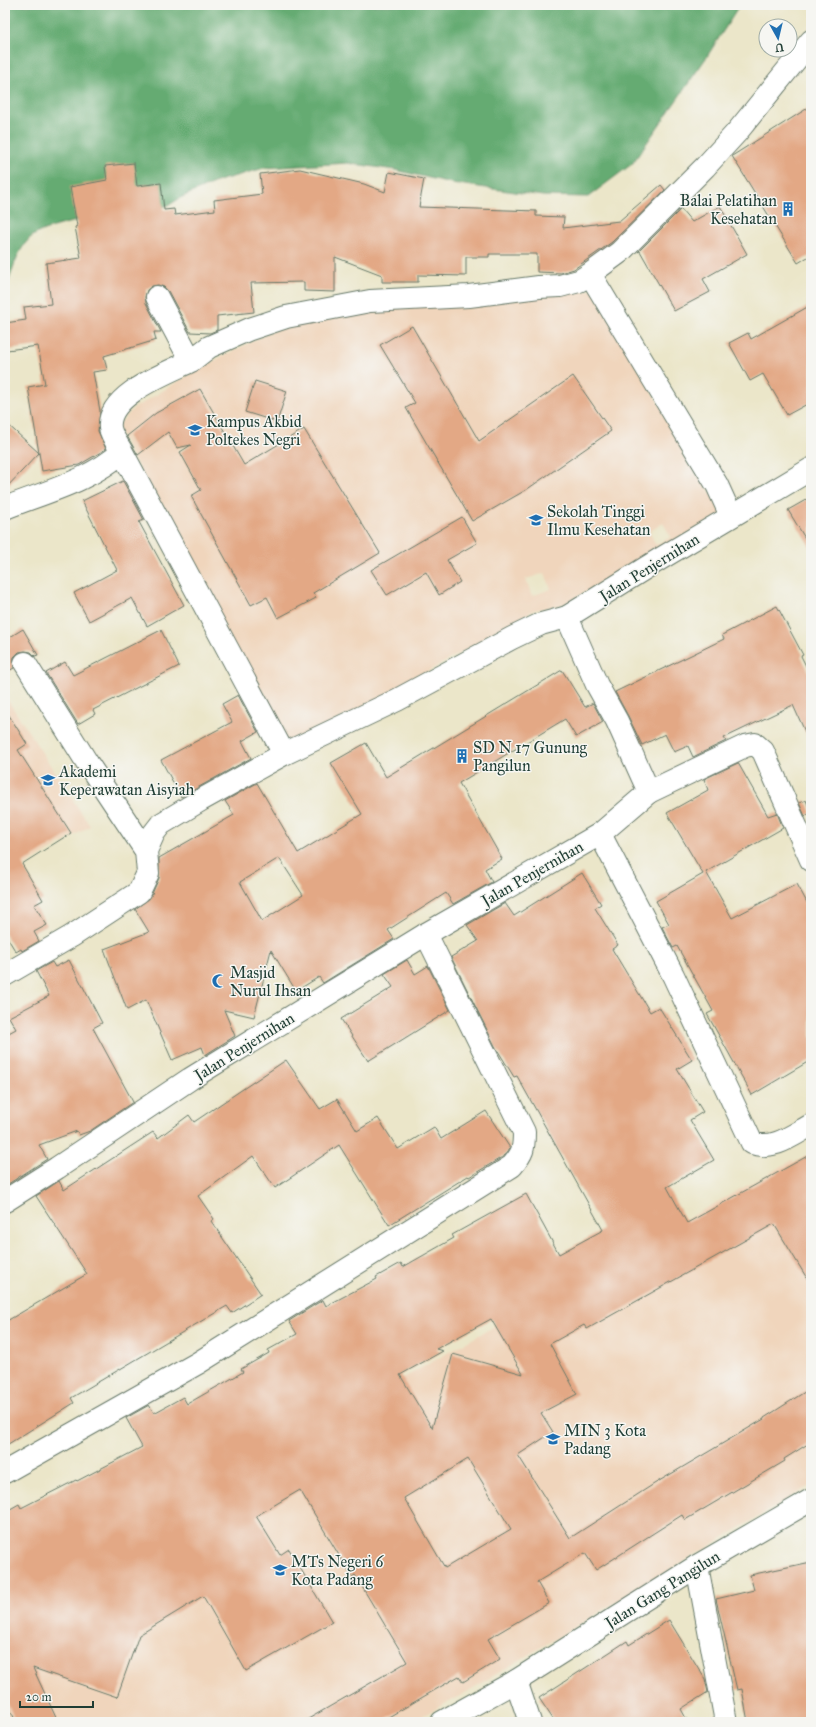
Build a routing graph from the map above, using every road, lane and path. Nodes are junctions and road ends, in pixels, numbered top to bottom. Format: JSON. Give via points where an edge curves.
{"nodes":[{"id":1,"x":811,"y":41,"type":"edge"},
{"id":2,"x":590,"y":274,"type":"junction"},
{"id":3,"x":157,"y":297,"type":"dead end"},
{"id":4,"x":191,"y":361,"type":"junction"},
{"id":5,"x":122,"y":452,"type":"junction"},
{"id":6,"x":811,"y":469,"type":"edge"},
{"id":7,"x":5,"y":508,"type":"edge"},
{"id":8,"x":731,"y":516,"type":"junction"},
{"id":9,"x":567,"y":618,"type":"junction"},
{"id":10,"x":25,"y":663,"type":"dead end"},
{"id":11,"x":284,"y":754,"type":"junction"},
{"id":12,"x":649,"y":792,"type":"junction"},
{"id":13,"x":600,"y":834,"type":"junction"},
{"id":14,"x":146,"y":851,"type":"junction"},
{"id":15,"x":811,"y":860,"type":"edge"},
{"id":16,"x":426,"y":934,"type":"junction"},
{"id":17,"x":5,"y":975,"type":"edge"},
{"id":18,"x":811,"y":1125,"type":"edge"},
{"id":19,"x":5,"y":1201,"type":"edge"},
{"id":20,"x":5,"y":1472,"type":"edge"},
{"id":21,"x":811,"y":1500,"type":"edge"},
{"id":22,"x":696,"y":1566,"type":"junction"},
{"id":23,"x":516,"y":1681,"type":"junction"},
{"id":24,"x":442,"y":1722,"type":"edge"},
{"id":25,"x":530,"y":1722,"type":"edge"},
{"id":26,"x":726,"y":1722,"type":"edge"}],
"edges":[{"from":1,"to":2,"type":"street","via":[[737,132],[705,166],[620,252]]},
{"from":2,"to":4,"type":"street","via":[[579,281],[560,286],[469,296],[370,301],[286,317],[209,347]]},
{"from":2,"to":8,"type":"street","via":[[717,485]]},
{"from":3,"to":4,"type":"street"},
{"from":4,"to":5,"type":"street","via":[[150,381],[117,404],[110,417],[110,429]]},
{"from":5,"to":7,"type":"street","via":[[98,471]]},
{"from":5,"to":11,"type":"street"},
{"from":6,"to":8,"type":"street","name":"Jalan Penjernihan"},
{"from":8,"to":9,"type":"street","name":"Jalan Penjernihan"},
{"from":9,"to":11,"type":"street","name":"Jalan Penjernihan","via":[[535,627],[398,700]]},
{"from":9,"to":12,"type":"street"},
{"from":10,"to":14,"type":"street"},
{"from":11,"to":14,"type":"street","name":"Jalan Penjernihan","via":[[161,824]]},
{"from":12,"to":13,"type":"street","name":"Jalan Penjernihan"},
{"from":12,"to":15,"type":"street","name":"Jalan Penjernihan","via":[[745,746],[756,744],[763,750]]},
{"from":13,"to":16,"type":"street","name":"Jalan Penjernihan"},
{"from":13,"to":18,"type":"street","via":[[673,975],[752,1143],[761,1146],[786,1140]]},
{"from":14,"to":17,"type":"street","via":[[148,873],[139,892],[72,936]]},
{"from":16,"to":19,"type":"street","name":"Jalan Penjernihan","via":[[190,1079]]},
{"from":16,"to":20,"type":"street","via":[[524,1132],[521,1155],[512,1166],[198,1363]]},
{"from":21,"to":22,"type":"street","name":"Jalan Gang Pangilun"},
{"from":22,"to":23,"type":"street","name":"Jalan Gang Pangilun"},
{"from":22,"to":26,"type":"street"},
{"from":23,"to":24,"type":"street","name":"Jalan Gang Pangilun"},
{"from":23,"to":25,"type":"street"}]}
